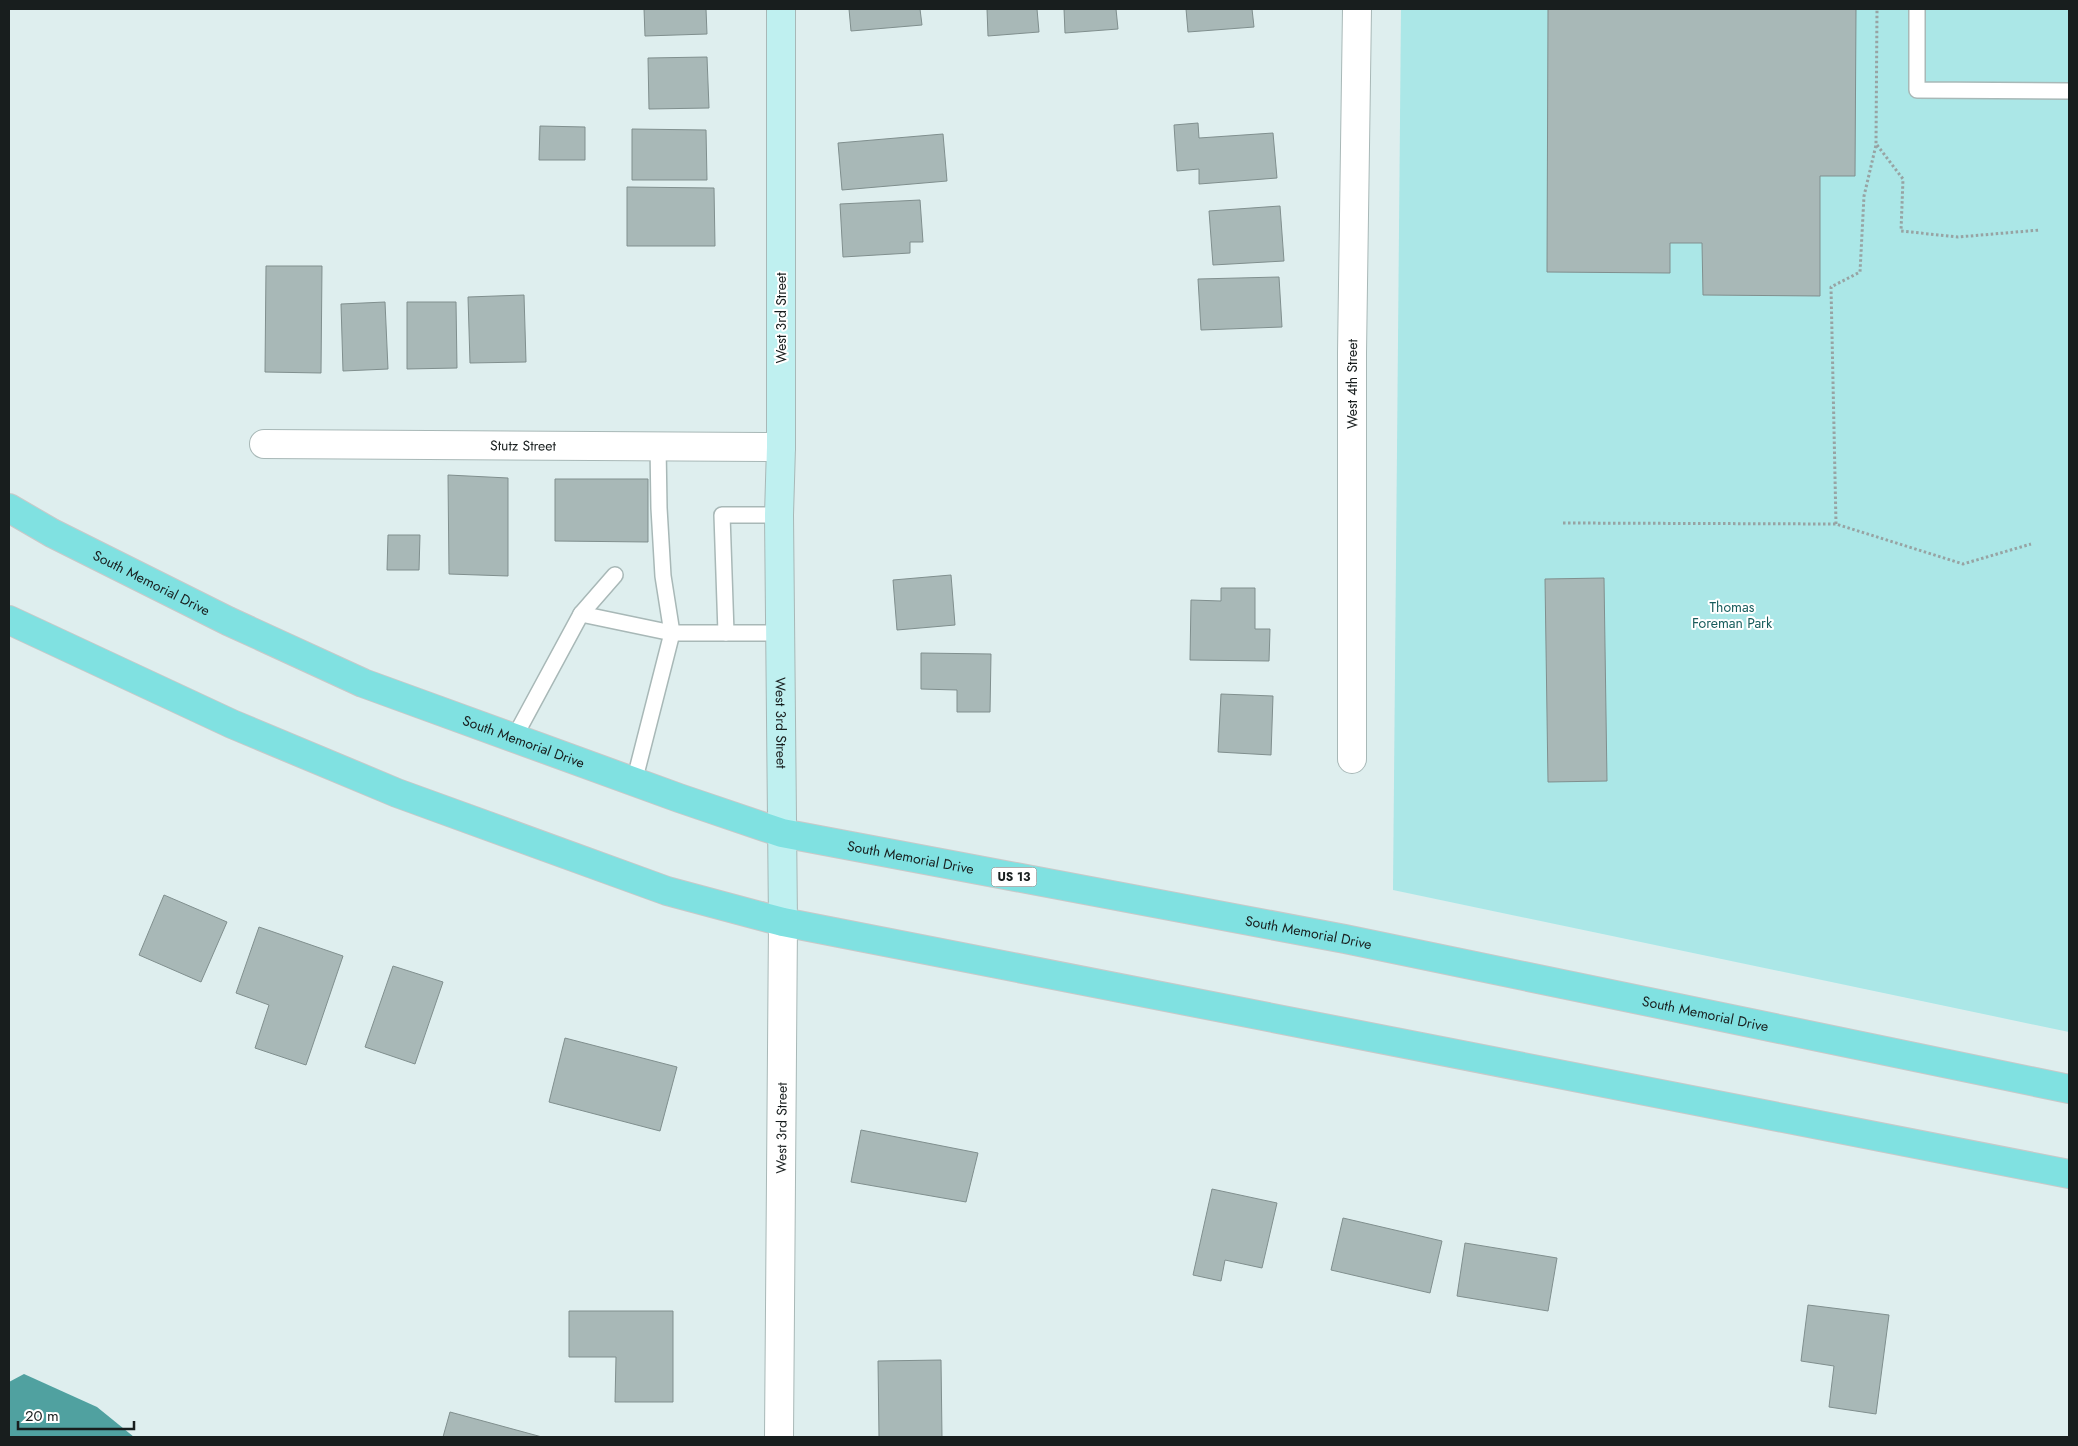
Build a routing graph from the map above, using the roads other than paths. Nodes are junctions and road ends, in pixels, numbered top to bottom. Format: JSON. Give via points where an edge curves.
{"nodes":[{"id":1,"x":781,"y":9,"type":"edge"},
{"id":2,"x":1357,"y":9,"type":"edge"},
{"id":3,"x":1917,"y":9,"type":"edge"},
{"id":4,"x":2069,"y":91,"type":"edge"},
{"id":5,"x":264,"y":444,"type":"dead end"},
{"id":6,"x":658,"y":445,"type":"junction"},
{"id":7,"x":781,"y":447,"type":"junction"},
{"id":8,"x":9,"y":508,"type":"edge"},
{"id":9,"x":779,"y":515,"type":"junction"},
{"id":10,"x":615,"y":574,"type":"dead end"},
{"id":11,"x":581,"y":614,"type":"junction"},
{"id":12,"x":9,"y":620,"type":"edge"},
{"id":13,"x":672,"y":633,"type":"junction"},
{"id":14,"x":726,"y":634,"type":"junction"},
{"id":15,"x":782,"y":634,"type":"junction"},
{"id":16,"x":514,"y":738,"type":"junction"},
{"id":17,"x":1352,"y":759,"type":"dead end"},
{"id":18,"x":634,"y":782,"type":"junction"},
{"id":19,"x":782,"y":834,"type":"junction"},
{"id":20,"x":782,"y":922,"type":"junction"},
{"id":21,"x":2069,"y":1088,"type":"edge"},
{"id":22,"x":2069,"y":1174,"type":"edge"},
{"id":23,"x":779,"y":1437,"type":"edge"}],
"edges":[{"from":1,"to":7,"type":"street","name":"West 3rd Street"},
{"from":2,"to":17,"type":"street","name":"West 4th Street","via":[[1352,353]]},
{"from":3,"to":4,"type":"lane","via":[[1917,90]]},
{"from":5,"to":6,"type":"street","name":"Stutz Street"},
{"from":6,"to":7,"type":"street","name":"Stutz Street"},
{"from":6,"to":13,"type":"lane","via":[[656,576]]},
{"from":7,"to":9,"type":"street","name":"West 3rd Street"},
{"from":8,"to":16,"type":"main road","name":"South Memorial Drive","number":"US 13","via":[[60,538],[363,683]]},
{"from":9,"to":14,"type":"lane","via":[[722,515]]},
{"from":9,"to":15,"type":"street","name":"West 3rd Street"},
{"from":10,"to":11,"type":"lane"},
{"from":11,"to":13,"type":"lane"},
{"from":11,"to":16,"type":"lane"},
{"from":12,"to":20,"type":"main road","via":[[232,724],[397,793],[667,891]]},
{"from":13,"to":14,"type":"lane"},
{"from":13,"to":18,"type":"lane"},
{"from":14,"to":15,"type":"lane"},
{"from":15,"to":19,"type":"street","name":"West 3rd Street"},
{"from":16,"to":18,"type":"main road","name":"South Memorial Drive","number":"US 13"},
{"from":18,"to":19,"type":"main road","name":"South Memorial Drive","number":"US 13"},
{"from":19,"to":20,"type":"street","name":"West 3rd Street"},
{"from":19,"to":21,"type":"main road","name":"South Memorial Drive","number":"US 13","via":[[1344,939]]},
{"from":20,"to":22,"type":"main road"},
{"from":20,"to":23,"type":"street","name":"West 3rd Street"}]}
